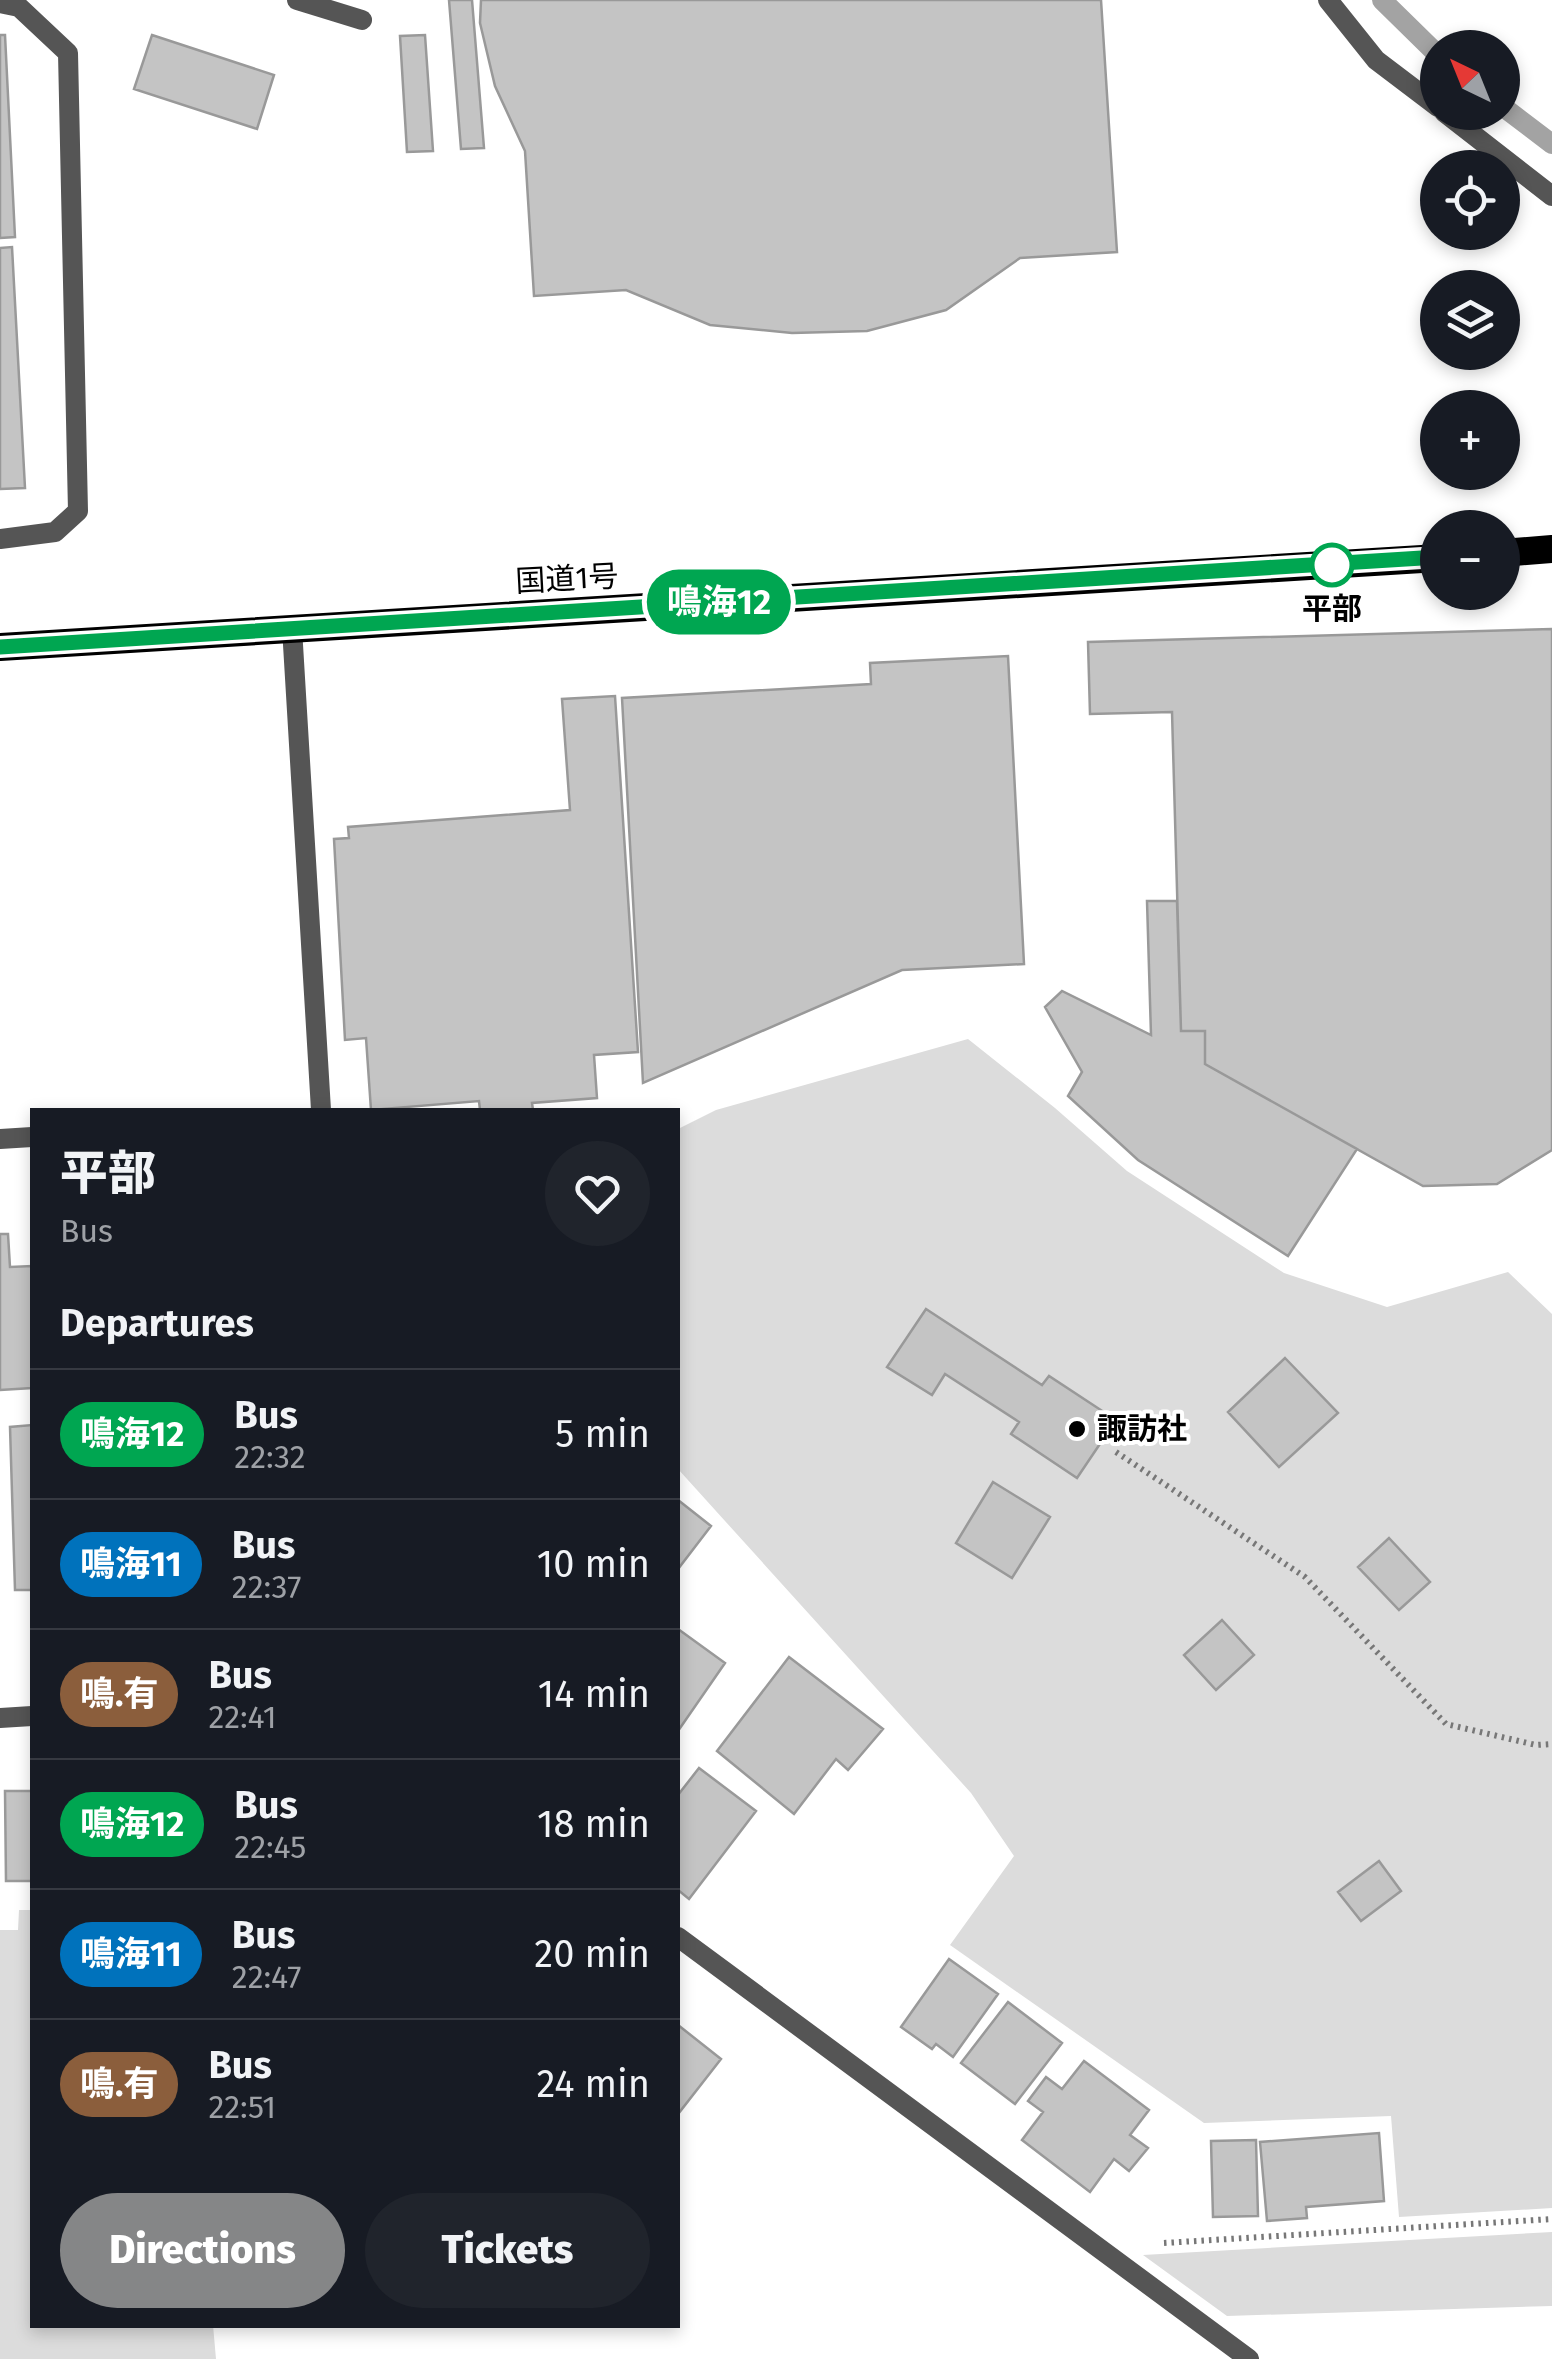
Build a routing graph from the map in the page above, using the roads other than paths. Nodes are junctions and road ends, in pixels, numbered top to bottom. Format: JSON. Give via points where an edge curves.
{"nodes":[{"id":1,"x":297,"y":0,"type":"edge"},
{"id":2,"x":1328,"y":0,"type":"edge"},
{"id":3,"x":0,"y":3,"type":"edge"},
{"id":4,"x":362,"y":20,"type":"dead end"},
{"id":5,"x":1420,"y":93,"type":"edge"},
{"id":6,"x":1467,"y":130,"type":"edge"},
{"id":7,"x":1552,"y":196,"type":"edge"},
{"id":8,"x":0,"y":539,"type":"edge"},
{"id":9,"x":1552,"y":549,"type":"edge"},
{"id":10,"x":1520,"y":552,"type":"edge"},
{"id":11,"x":1420,"y":559,"type":"edge"},
{"id":12,"x":292,"y":628,"type":"junction"},
{"id":13,"x":0,"y":647,"type":"edge"},
{"id":14,"x":321,"y":1108,"type":"edge"},
{"id":15,"x":30,"y":1137,"type":"edge"},
{"id":16,"x":0,"y":1138,"type":"edge"},
{"id":17,"x":30,"y":1716,"type":"edge"},
{"id":18,"x":0,"y":1718,"type":"edge"},
{"id":19,"x":680,"y":1937,"type":"edge"},
{"id":20,"x":1249,"y":2359,"type":"edge"}],
"edges":[{"from":1,"to":4,"type":"street"},
{"from":2,"to":5,"type":"street","via":[[1376,60]]},
{"from":3,"to":8,"type":"street","via":[[19,7],[68,53],[78,512],[55,532]]},
{"from":6,"to":7,"type":"street"},
{"from":9,"to":10,"type":"highway"},
{"from":11,"to":12,"type":"highway","name":"国道1号"},
{"from":12,"to":13,"type":"highway","name":"国道1号"},
{"from":12,"to":14,"type":"street"},
{"from":15,"to":16,"type":"street"},
{"from":17,"to":18,"type":"street"},
{"from":19,"to":20,"type":"street"}]}
